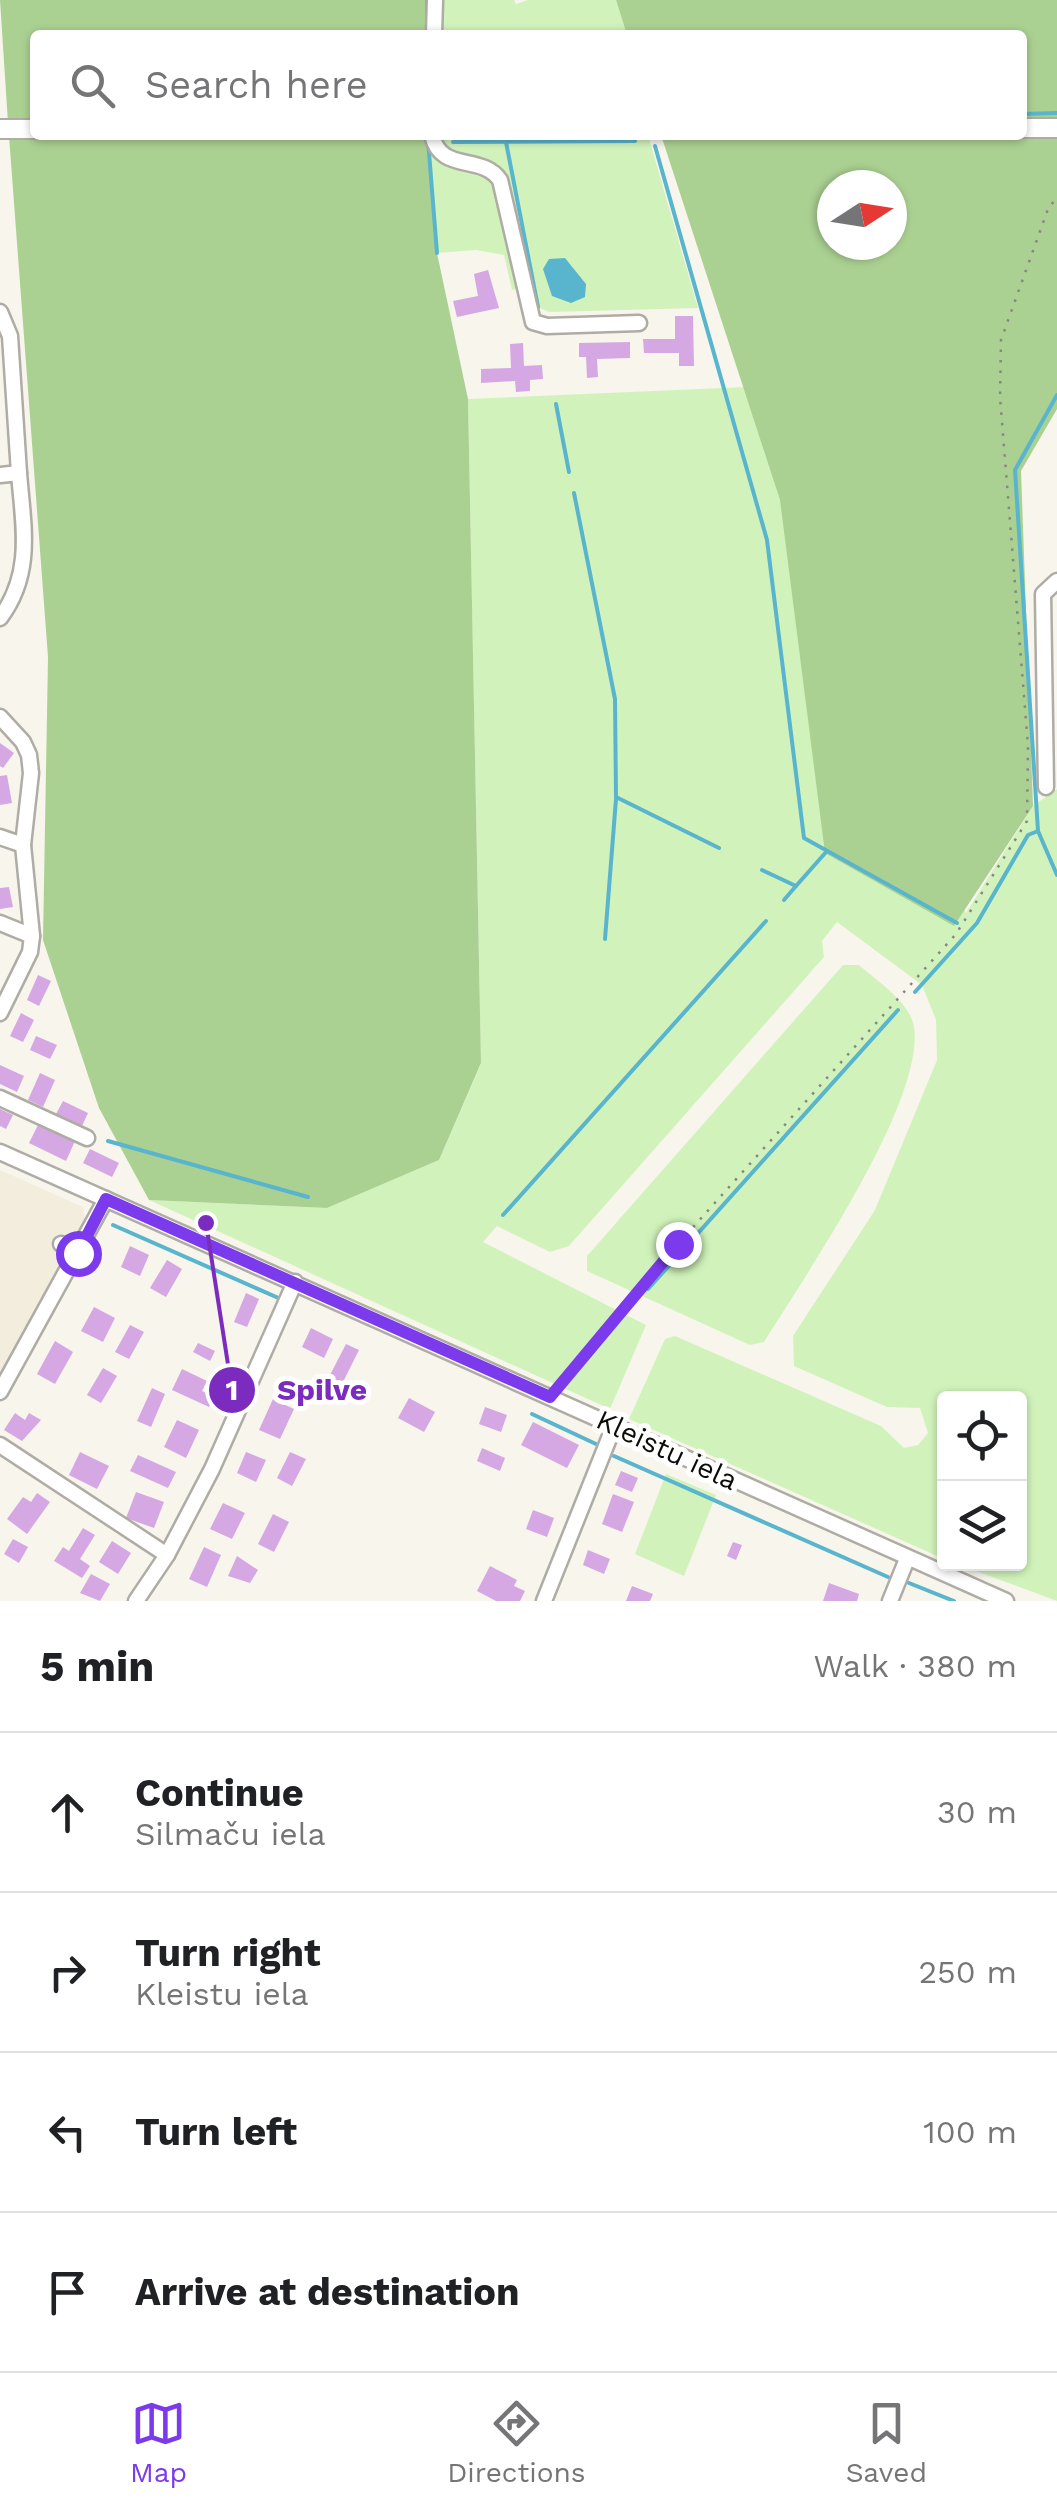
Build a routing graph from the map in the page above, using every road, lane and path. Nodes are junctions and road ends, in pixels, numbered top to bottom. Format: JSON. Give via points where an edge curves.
{"nodes":[{"id":1,"x":435,"y":0,"type":"edge"},
{"id":2,"x":434,"y":30,"type":"edge"},
{"id":3,"x":1027,"y":128,"type":"edge"},
{"id":4,"x":1057,"y":128,"type":"edge"},
{"id":5,"x":0,"y":129,"type":"edge"},
{"id":6,"x":30,"y":129,"type":"edge"},
{"id":7,"x":433,"y":140,"type":"edge"},
{"id":8,"x":1057,"y":197,"type":"edge"},
{"id":9,"x":0,"y":312,"type":"edge"},
{"id":10,"x":639,"y":323,"type":"dead end"},
{"id":11,"x":19,"y":473,"type":"junction"},
{"id":12,"x":0,"y":475,"type":"edge"},
{"id":13,"x":1057,"y":581,"type":"edge"},
{"id":14,"x":0,"y":618,"type":"edge"},
{"id":15,"x":0,"y":717,"type":"edge"},
{"id":16,"x":1046,"y":787,"type":"dead end"},
{"id":17,"x":0,"y":837,"type":"edge"},
{"id":18,"x":23,"y":845,"type":"junction"},
{"id":19,"x":0,"y":924,"type":"edge"},
{"id":20,"x":32,"y":936,"type":"junction"},
{"id":21,"x":0,"y":1013,"type":"edge"},
{"id":22,"x":0,"y":1098,"type":"edge"},
{"id":23,"x":88,"y":1138,"type":"dead end"},
{"id":24,"x":0,"y":1152,"type":"edge"},
{"id":25,"x":106,"y":1199,"type":"junction"},
{"id":26,"x":60,"y":1244,"type":"dead end"},
{"id":27,"x":78,"y":1253,"type":"junction"},
{"id":28,"x":295,"y":1282,"type":"junction"},
{"id":29,"x":0,"y":1392,"type":"edge"},
{"id":30,"x":550,"y":1397,"type":"junction"},
{"id":31,"x":614,"y":1426,"type":"junction"},
{"id":32,"x":0,"y":1445,"type":"edge"},
{"id":33,"x":167,"y":1555,"type":"junction"},
{"id":34,"x":906,"y":1559,"type":"junction"},
{"id":35,"x":143,"y":1599,"type":"edge"},
{"id":36,"x":544,"y":1601,"type":"edge"},
{"id":37,"x":890,"y":1601,"type":"edge"},
{"id":38,"x":1006,"y":1601,"type":"edge"}],
"edges":[{"from":1,"to":2,"type":"street"},
{"from":3,"to":4,"type":"main road"},
{"from":5,"to":6,"type":"main road"},
{"from":7,"to":10,"type":"street","via":[[448,160],[487,168],[500,180],[534,322]]},
{"from":8,"to":30,"type":"path","via":[[1001,340],[1028,746],[1026,822],[956,934]]},
{"from":9,"to":11,"type":"street","via":[[10,336]]},
{"from":11,"to":12,"type":"street"},
{"from":11,"to":14,"type":"street","via":[[26,560]]},
{"from":13,"to":16,"type":"street","via":[[1043,594]]},
{"from":15,"to":18,"type":"street","via":[[28,756]]},
{"from":17,"to":18,"type":"street"},
{"from":18,"to":20,"type":"street"},
{"from":19,"to":20,"type":"street"},
{"from":20,"to":21,"type":"street"},
{"from":22,"to":23,"type":"street"},
{"from":24,"to":25,"type":"street","name":"Kleistu iela"},
{"from":25,"to":27,"type":"street"},
{"from":25,"to":28,"type":"street","name":"Kleistu iela"},
{"from":26,"to":27,"type":"street"},
{"from":27,"to":29,"type":"street"},
{"from":28,"to":30,"type":"street","name":"Kleistu iela"},
{"from":28,"to":33,"type":"street"},
{"from":30,"to":31,"type":"street","name":"Kleistu iela"},
{"from":31,"to":34,"type":"street","name":"Kleistu iela"},
{"from":31,"to":36,"type":"street"},
{"from":32,"to":33,"type":"street"},
{"from":33,"to":35,"type":"street"},
{"from":34,"to":37,"type":"street"},
{"from":34,"to":38,"type":"street","name":"Kleistu iela"}]}
